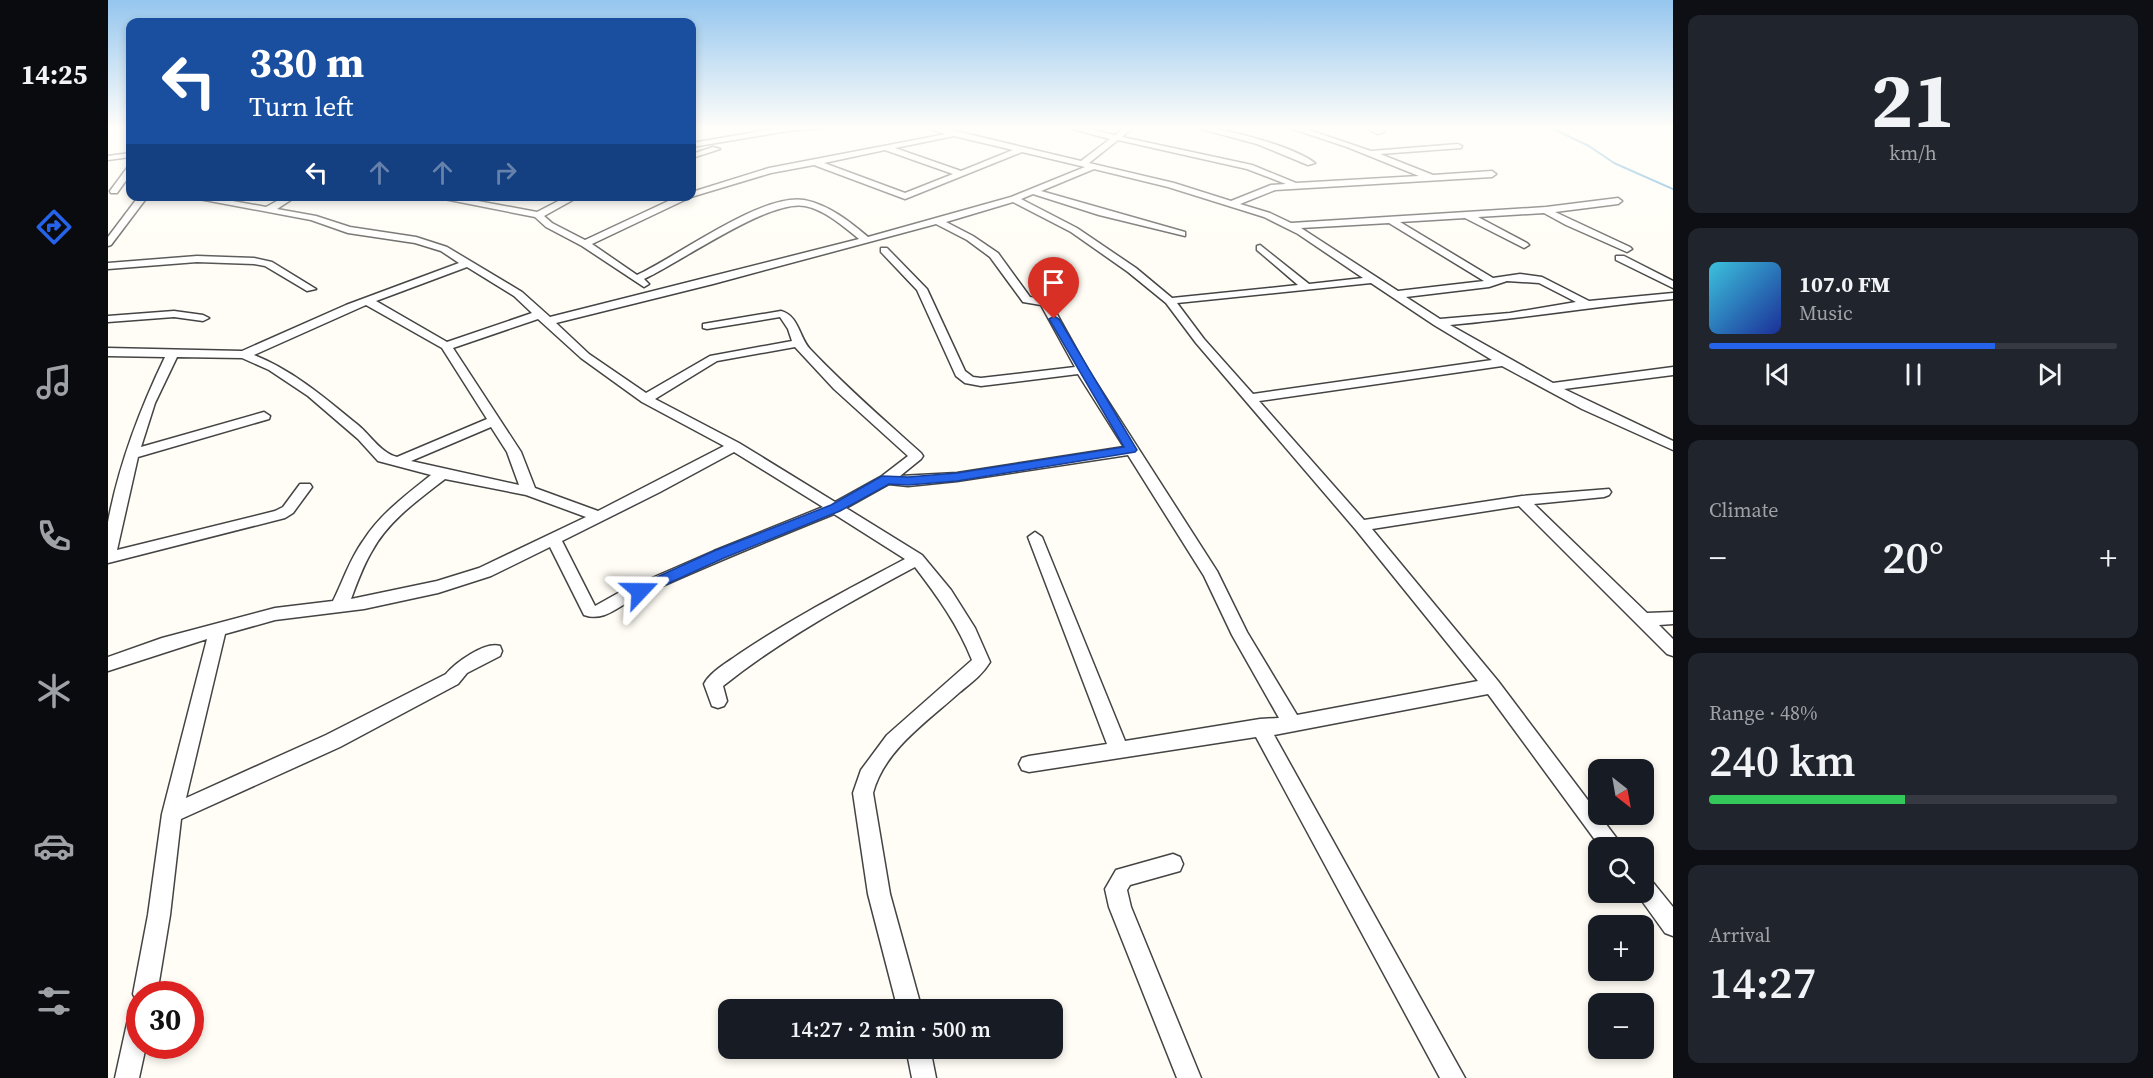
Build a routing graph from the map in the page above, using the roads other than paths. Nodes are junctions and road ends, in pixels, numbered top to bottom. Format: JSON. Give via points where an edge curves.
{"nodes":[{"id":1,"x":123,"y":177,"type":"edge"},
{"id":2,"x":747,"y":177,"type":"edge"},
{"id":3,"x":855,"y":177,"type":"edge"},
{"id":4,"x":954,"y":177,"type":"edge"},
{"id":5,"x":1064,"y":177,"type":"edge"},
{"id":6,"x":1138,"y":177,"type":"edge"},
{"id":7,"x":1277,"y":177,"type":"edge"},
{"id":8,"x":1443,"y":177,"type":"edge"},
{"id":9,"x":1433,"y":178,"type":"joint"},
{"id":10,"x":1298,"y":185,"type":"junction"},
{"id":11,"x":1031,"y":190,"type":"junction"},
{"id":12,"x":111,"y":191,"type":"edge"},
{"id":13,"x":696,"y":194,"type":"edge"},
{"id":14,"x":1014,"y":199,"type":"junction"},
{"id":15,"x":140,"y":201,"type":"edge"},
{"id":16,"x":216,"y":201,"type":"edge"},
{"id":17,"x":284,"y":201,"type":"edge"},
{"id":18,"x":461,"y":201,"type":"edge"},
{"id":19,"x":566,"y":201,"type":"edge"},
{"id":20,"x":676,"y":201,"type":"edge"},
{"id":21,"x":1618,"y":201,"type":"dead end"},
{"id":22,"x":1233,"y":202,"type":"junction"},
{"id":23,"x":268,"y":210,"type":"junction"},
{"id":24,"x":1546,"y":210,"type":"junction"},
{"id":25,"x":1465,"y":214,"type":"junction"},
{"id":26,"x":538,"y":215,"type":"junction"},
{"id":27,"x":1391,"y":220,"type":"junction"},
{"id":28,"x":937,"y":221,"type":"junction"},
{"id":29,"x":1290,"y":225,"type":"junction"},
{"id":30,"x":112,"y":233,"type":"edge"},
{"id":31,"x":1182,"y":234,"type":"dead end"},
{"id":32,"x":867,"y":240,"type":"junction"},
{"id":33,"x":108,"y":243,"type":"edge"},
{"id":34,"x":585,"y":244,"type":"junction"},
{"id":35,"x":1524,"y":245,"type":"dead end"},
{"id":36,"x":1260,"y":248,"type":"dead end"},
{"id":37,"x":884,"y":250,"type":"dead end"},
{"id":38,"x":468,"y":263,"type":"junction"},
{"id":39,"x":108,"y":267,"type":"edge"},
{"id":40,"x":637,"y":279,"type":"junction"},
{"id":41,"x":1374,"y":280,"type":"junction"},
{"id":42,"x":1491,"y":281,"type":"junction"},
{"id":43,"x":1673,"y":285,"type":"edge"},
{"id":44,"x":1308,"y":288,"type":"junction"},
{"id":45,"x":311,"y":289,"type":"dead end"},
{"id":46,"x":659,"y":293,"type":"junction"},
{"id":47,"x":1394,"y":295,"type":"junction"},
{"id":48,"x":1673,"y":296,"type":"edge"},
{"id":49,"x":365,"y":301,"type":"junction"},
{"id":50,"x":1170,"y":301,"type":"junction"},
{"id":51,"x":1587,"y":304,"type":"junction"},
{"id":52,"x":203,"y":318,"type":"dead end"},
{"id":53,"x":545,"y":318,"type":"junction"},
{"id":54,"x":108,"y":319,"type":"edge"},
{"id":55,"x":1438,"y":323,"type":"junction"},
{"id":56,"x":707,"y":326,"type":"dead end"},
{"id":57,"x":798,"y":343,"type":"junction"},
{"id":58,"x":446,"y":346,"type":"junction"},
{"id":59,"x":108,"y":352,"type":"edge"},
{"id":60,"x":172,"y":355,"type":"junction"},
{"id":61,"x":244,"y":355,"type":"junction"},
{"id":62,"x":1504,"y":362,"type":"junction"},
{"id":63,"x":1082,"y":370,"type":"junction"},
{"id":64,"x":1673,"y":371,"type":"edge"},
{"id":65,"x":1552,"y":387,"type":"junction"},
{"id":66,"x":1251,"y":398,"type":"junction"},
{"id":67,"x":646,"y":399,"type":"junction"},
{"id":68,"x":264,"y":416,"type":"dead end"},
{"id":69,"x":494,"y":421,"type":"junction"},
{"id":70,"x":734,"y":446,"type":"junction"},
{"id":71,"x":1673,"y":446,"type":"edge"},
{"id":72,"x":1131,"y":450,"type":"junction"},
{"id":73,"x":132,"y":454,"type":"junction"},
{"id":74,"x":399,"y":462,"type":"junction"},
{"id":75,"x":442,"y":474,"type":"junction"},
{"id":76,"x":887,"y":479,"type":"junction"},
{"id":77,"x":304,"y":487,"type":"dead end"},
{"id":78,"x":529,"y":491,"type":"junction"},
{"id":79,"x":1604,"y":492,"type":"dead end"},
{"id":80,"x":1522,"y":501,"type":"junction"},
{"id":81,"x":835,"y":508,"type":"junction"},
{"id":82,"x":598,"y":516,"type":"junction"},
{"id":83,"x":1361,"y":526,"type":"junction"},
{"id":84,"x":1035,"y":537,"type":"dead end"},
{"id":85,"x":554,"y":540,"type":"junction"},
{"id":86,"x":108,"y":556,"type":"edge"},
{"id":87,"x":917,"y":559,"type":"junction"},
{"id":88,"x":339,"y":606,"type":"junction"},
{"id":89,"x":1673,"y":618,"type":"edge"},
{"id":90,"x":1643,"y":620,"type":"junction"},
{"id":91,"x":218,"y":629,"type":"junction"},
{"id":92,"x":1673,"y":649,"type":"edge"},
{"id":93,"x":494,"y":651,"type":"dead end"},
{"id":94,"x":108,"y":664,"type":"edge"},
{"id":95,"x":1492,"y":686,"type":"junction"},
{"id":96,"x":718,"y":701,"type":"dead end"},
{"id":97,"x":1292,"y":724,"type":"junction"},
{"id":98,"x":1260,"y":728,"type":"junction"},
{"id":99,"x":1119,"y":750,"type":"junction"},
{"id":100,"x":1029,"y":764,"type":"dead end"},
{"id":101,"x":172,"y":814,"type":"junction"},
{"id":102,"x":1606,"y":837,"type":"edge"},
{"id":103,"x":1173,"y":864,"type":"dead end"},
{"id":104,"x":1654,"y":900,"type":"edge"},
{"id":105,"x":1673,"y":925,"type":"edge"},
{"id":106,"x":147,"y":981,"type":"edge"},
{"id":107,"x":907,"y":999,"type":"edge"},
{"id":108,"x":131,"y":1059,"type":"edge"},
{"id":109,"x":920,"y":1059,"type":"edge"},
{"id":110,"x":126,"y":1078,"type":"edge"},
{"id":111,"x":924,"y":1078,"type":"edge"},
{"id":112,"x":1189,"y":1078,"type":"edge"},
{"id":113,"x":1454,"y":1078,"type":"edge"}],
"edges":[{"from":1,"to":12,"type":"street"},
{"from":2,"to":13,"type":"street"},
{"from":3,"to":4,"type":"street","via":[[903,195]]},
{"from":5,"to":11,"type":"street"},
{"from":6,"to":22,"type":"street"},
{"from":7,"to":10,"type":"street"},
{"from":8,"to":9,"type":"street"},
{"from":9,"to":10,"type":"street"},
{"from":10,"to":22,"type":"street","via":[[1262,190]]},
{"from":11,"to":14,"type":"street"},
{"from":11,"to":31,"type":"street"},
{"from":14,"to":28,"type":"street"},
{"from":14,"to":50,"type":"street","via":[[1074,230]]},
{"from":15,"to":30,"type":"street"},
{"from":16,"to":23,"type":"street"},
{"from":17,"to":23,"type":"street"},
{"from":18,"to":26,"type":"street"},
{"from":19,"to":26,"type":"street"},
{"from":20,"to":34,"type":"street"},
{"from":21,"to":24,"type":"street"},
{"from":22,"to":29,"type":"street"},
{"from":23,"to":38,"type":"street","via":[[313,218],[348,230],[427,243]]},
{"from":24,"to":25,"type":"street"},
{"from":24,"to":43,"type":"street"},
{"from":25,"to":27,"type":"street"},
{"from":25,"to":35,"type":"street"},
{"from":26,"to":34,"type":"street"},
{"from":27,"to":29,"type":"street"},
{"from":27,"to":42,"type":"street"},
{"from":28,"to":32,"type":"street"},
{"from":28,"to":63,"type":"street","via":[[994,255],[1027,300],[1045,302]]},
{"from":29,"to":41,"type":"street"},
{"from":30,"to":33,"type":"street"},
{"from":32,"to":40,"type":"street","via":[[834,215],[791,202],[723,231]]},
{"from":32,"to":46,"type":"street"},
{"from":34,"to":40,"type":"street"},
{"from":36,"to":44,"type":"street"},
{"from":37,"to":63,"type":"street","via":[[922,289],[960,373],[969,380],[981,382]]},
{"from":38,"to":49,"type":"street"},
{"from":38,"to":53,"type":"street","via":[[518,294]]},
{"from":39,"to":45,"type":"street","via":[[196,259],[262,262]]},
{"from":40,"to":46,"type":"street"},
{"from":41,"to":44,"type":"street"},
{"from":41,"to":47,"type":"street"},
{"from":42,"to":47,"type":"street"},
{"from":42,"to":51,"type":"street","via":[[1534,277]]},
{"from":44,"to":50,"type":"street"},
{"from":46,"to":53,"type":"street"},
{"from":47,"to":55,"type":"street"},
{"from":48,"to":51,"type":"street"},
{"from":49,"to":58,"type":"street"},
{"from":49,"to":61,"type":"street"},
{"from":50,"to":66,"type":"street"},
{"from":51,"to":55,"type":"street"},
{"from":52,"to":54,"type":"street","via":[[174,314]]},
{"from":53,"to":58,"type":"street"},
{"from":53,"to":67,"type":"street","via":[[593,362]]},
{"from":55,"to":62,"type":"street"},
{"from":56,"to":57,"type":"street","via":[[781,314],[794,329]]},
{"from":57,"to":67,"type":"street","via":[[714,358]]},
{"from":57,"to":76,"type":"street","via":[[838,386],[916,456]]},
{"from":58,"to":69,"type":"street"},
{"from":59,"to":60,"type":"street"},
{"from":60,"to":61,"type":"street"},
{"from":60,"to":73,"type":"street","via":[[149,403]]},
{"from":61,"to":74,"type":"street","via":[[294,380],[384,458]]},
{"from":62,"to":65,"type":"street"},
{"from":62,"to":66,"type":"street"},
{"from":63,"to":72,"type":"street"},
{"from":64,"to":65,"type":"street"},
{"from":65,"to":71,"type":"street"},
{"from":66,"to":83,"type":"street"},
{"from":67,"to":70,"type":"street"},
{"from":68,"to":73,"type":"street"},
{"from":69,"to":74,"type":"street"},
{"from":69,"to":78,"type":"street","via":[[514,452]]},
{"from":70,"to":81,"type":"street"},
{"from":70,"to":82,"type":"street"},
{"from":72,"to":76,"type":"street","via":[[957,477]]},
{"from":72,"to":97,"type":"street","via":[[1211,575]]},
{"from":73,"to":86,"type":"street"},
{"from":74,"to":75,"type":"street"},
{"from":75,"to":78,"type":"street"},
{"from":75,"to":88,"type":"street","via":[[394,512],[376,533]]},
{"from":76,"to":81,"type":"street"},
{"from":77,"to":86,"type":"street","via":[[280,515]]},
{"from":78,"to":82,"type":"street"},
{"from":79,"to":80,"type":"street"},
{"from":80,"to":83,"type":"street"},
{"from":80,"to":90,"type":"street"},
{"from":81,"to":85,"type":"street","via":[[719,555],[598,612],[590,611]]},
{"from":81,"to":87,"type":"street"},
{"from":82,"to":85,"type":"street"},
{"from":83,"to":95,"type":"street"},
{"from":84,"to":99,"type":"street"},
{"from":85,"to":88,"type":"street","via":[[485,572],[438,587]]},
{"from":87,"to":96,"type":"street","via":[[838,601],[725,674],[713,684]]},
{"from":87,"to":107,"type":"street","via":[[945,594],[981,662],[913,723],[863,780],[879,894]]},
{"from":88,"to":91,"type":"street","via":[[275,614]]},
{"from":89,"to":90,"type":"street"},
{"from":90,"to":92,"type":"street"},
{"from":91,"to":94,"type":"street"},
{"from":91,"to":101,"type":"street"},
{"from":93,"to":101,"type":"street","via":[[461,668],[452,679],[333,741]]},
{"from":95,"to":97,"type":"street"},
{"from":95,"to":102,"type":"street"},
{"from":97,"to":98,"type":"street"},
{"from":98,"to":99,"type":"street"},
{"from":98,"to":113,"type":"street"},
{"from":99,"to":100,"type":"street"},
{"from":101,"to":106,"type":"street"},
{"from":103,"to":112,"type":"street","via":[[1123,877],[1116,889]]},
{"from":104,"to":105,"type":"street"},
{"from":108,"to":110,"type":"street"},
{"from":109,"to":111,"type":"street"}]}
